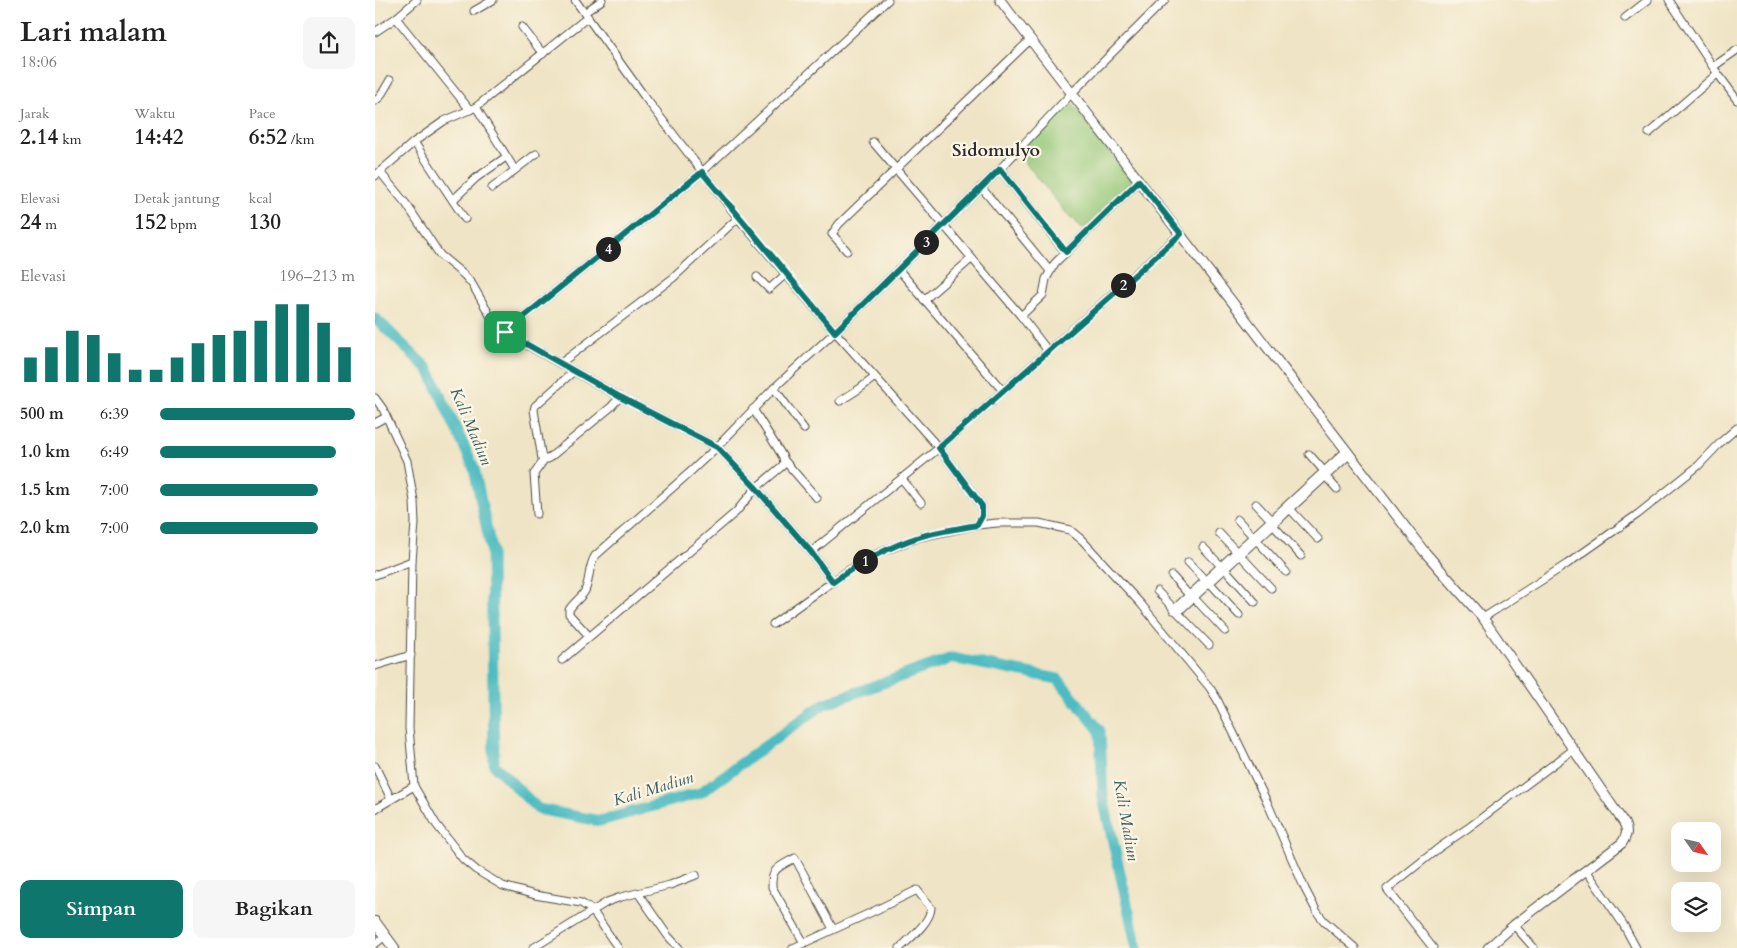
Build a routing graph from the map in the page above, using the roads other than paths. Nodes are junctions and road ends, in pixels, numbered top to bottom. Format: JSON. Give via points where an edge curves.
{"nodes":[{"id":1,"x":493,"y":0,"type":"edge"},
{"id":2,"x":575,"y":0,"type":"edge"},
{"id":3,"x":601,"y":0,"type":"edge"},
{"id":4,"x":887,"y":0,"type":"edge"},
{"id":5,"x":1000,"y":0,"type":"edge"},
{"id":6,"x":1165,"y":0,"type":"edge"},
{"id":7,"x":1648,"y":0,"type":"edge"},
{"id":8,"x":413,"y":1,"type":"edge"},
{"id":9,"x":1672,"y":1,"type":"edge"},
{"id":10,"x":474,"y":11,"type":"dead end"},
{"id":11,"x":586,"y":15,"type":"junction"},
{"id":12,"x":396,"y":18,"type":"junction"},
{"id":13,"x":1625,"y":18,"type":"dead end"},
{"id":14,"x":522,"y":27,"type":"dead end"},
{"id":15,"x":375,"y":32,"type":"edge"},
{"id":16,"x":1031,"y":39,"type":"junction"},
{"id":17,"x":1737,"y":50,"type":"edge"},
{"id":18,"x":543,"y":54,"type":"junction"},
{"id":19,"x":1713,"y":67,"type":"junction"},
{"id":20,"x":1717,"y":74,"type":"junction"},
{"id":21,"x":390,"y":80,"type":"dead end"},
{"id":22,"x":1071,"y":94,"type":"junction"},
{"id":23,"x":1737,"y":100,"type":"edge"},
{"id":24,"x":375,"y":102,"type":"edge"},
{"id":25,"x":473,"y":109,"type":"junction"},
{"id":26,"x":1649,"y":133,"type":"dead end"},
{"id":27,"x":414,"y":142,"type":"junction"},
{"id":28,"x":873,"y":142,"type":"dead end"},
{"id":29,"x":536,"y":154,"type":"dead end"},
{"id":30,"x":506,"y":157,"type":"junction"},
{"id":31,"x":896,"y":169,"type":"junction"},
{"id":32,"x":1000,"y":169,"type":"junction"},
{"id":33,"x":515,"y":170,"type":"junction"},
{"id":34,"x":702,"y":172,"type":"junction"},
{"id":35,"x":378,"y":174,"type":"edge"},
{"id":36,"x":1139,"y":181,"type":"junction"},
{"id":37,"x":981,"y":187,"type":"junction"},
{"id":38,"x":491,"y":188,"type":"dead end"},
{"id":39,"x":453,"y":200,"type":"junction"},
{"id":40,"x":738,"y":218,"type":"junction"},
{"id":41,"x":465,"y":219,"type":"dead end"},
{"id":42,"x":943,"y":225,"type":"junction"},
{"id":43,"x":1181,"y":234,"type":"junction"},
{"id":44,"x":847,"y":251,"type":"dead end"},
{"id":45,"x":1066,"y":252,"type":"junction"},
{"id":46,"x":971,"y":259,"type":"junction"},
{"id":47,"x":897,"y":269,"type":"junction"},
{"id":48,"x":1050,"y":271,"type":"junction"},
{"id":49,"x":786,"y":274,"type":"junction"},
{"id":50,"x":757,"y":277,"type":"dead end"},
{"id":51,"x":924,"y":300,"type":"junction"},
{"id":52,"x":1021,"y":316,"type":"junction"},
{"id":53,"x":505,"y":332,"type":"junction"},
{"id":54,"x":835,"y":332,"type":"junction"},
{"id":55,"x":1049,"y":351,"type":"junction"},
{"id":56,"x":561,"y":363,"type":"junction"},
{"id":57,"x":574,"y":371,"type":"junction"},
{"id":58,"x":875,"y":377,"type":"junction"},
{"id":59,"x":774,"y":388,"type":"junction"},
{"id":60,"x":1003,"y":391,"type":"junction"},
{"id":61,"x":620,"y":397,"type":"junction"},
{"id":62,"x":375,"y":398,"type":"edge"},
{"id":63,"x":840,"y":401,"type":"dead end"},
{"id":64,"x":753,"y":409,"type":"junction"},
{"id":65,"x":387,"y":417,"type":"junction"},
{"id":66,"x":375,"y":423,"type":"edge"},
{"id":67,"x":1737,"y":428,"type":"edge"},
{"id":68,"x":804,"y":429,"type":"dead end"},
{"id":69,"x":717,"y":447,"type":"junction"},
{"id":70,"x":939,"y":448,"type":"junction"},
{"id":71,"x":1347,"y":453,"type":"junction"},
{"id":72,"x":1309,"y":454,"type":"dead end"},
{"id":73,"x":543,"y":460,"type":"junction"},
{"id":74,"x":784,"y":460,"type":"junction"},
{"id":75,"x":1325,"y":474,"type":"junction"},
{"id":76,"x":902,"y":479,"type":"junction"},
{"id":77,"x":756,"y":488,"type":"junction"},
{"id":78,"x":1337,"y":489,"type":"dead end"},
{"id":79,"x":817,"y":498,"type":"dead end"},
{"id":80,"x":921,"y":503,"type":"dead end"},
{"id":81,"x":1256,"y":504,"type":"dead end"},
{"id":82,"x":1290,"y":509,"type":"junction"},
{"id":83,"x":537,"y":514,"type":"dead end"},
{"id":84,"x":1237,"y":519,"type":"dead end"},
{"id":85,"x":1272,"y":522,"type":"junction"},
{"id":86,"x":977,"y":525,"type":"junction"},
{"id":87,"x":1219,"y":533,"type":"dead end"},
{"id":88,"x":1257,"y":536,"type":"junction"},
{"id":89,"x":1318,"y":539,"type":"dead end"},
{"id":90,"x":1203,"y":547,"type":"dead end"},
{"id":91,"x":811,"y":552,"type":"junction"},
{"id":92,"x":1238,"y":553,"type":"junction"},
{"id":93,"x":1301,"y":556,"type":"dead end"},
{"id":94,"x":412,"y":561,"type":"junction"},
{"id":95,"x":1188,"y":562,"type":"dead end"},
{"id":96,"x":1223,"y":568,"type":"junction"},
{"id":97,"x":1286,"y":572,"type":"dead end"},
{"id":98,"x":375,"y":575,"type":"edge"},
{"id":99,"x":1172,"y":576,"type":"dead end"},
{"id":100,"x":833,"y":582,"type":"junction"},
{"id":101,"x":1207,"y":582,"type":"junction"},
{"id":102,"x":1271,"y":588,"type":"dead end"},
{"id":103,"x":1157,"y":591,"type":"dead end"},
{"id":104,"x":1191,"y":596,"type":"junction"},
{"id":105,"x":1255,"y":602,"type":"dead end"},
{"id":106,"x":1176,"y":611,"type":"junction"},
{"id":107,"x":1239,"y":615,"type":"dead end"},
{"id":108,"x":1483,"y":618,"type":"junction"},
{"id":109,"x":773,"y":624,"type":"dead end"},
{"id":110,"x":1225,"y":631,"type":"dead end"},
{"id":111,"x":589,"y":636,"type":"junction"},
{"id":112,"x":1209,"y":645,"type":"dead end"},
{"id":113,"x":411,"y":655,"type":"junction"},
{"id":114,"x":562,"y":660,"type":"dead end"},
{"id":115,"x":375,"y":666,"type":"edge"},
{"id":116,"x":1574,"y":749,"type":"junction"},
{"id":117,"x":375,"y":766,"type":"edge"},
{"id":118,"x":414,"y":786,"type":"junction"},
{"id":119,"x":391,"y":799,"type":"junction"},
{"id":120,"x":375,"y":809,"type":"edge"},
{"id":121,"x":1586,"y":870,"type":"junction"},
{"id":122,"x":696,"y":875,"type":"dead end"},
{"id":123,"x":638,"y":893,"type":"junction"},
{"id":124,"x":592,"y":910,"type":"junction"},
{"id":125,"x":375,"y":922,"type":"edge"},
{"id":126,"x":1514,"y":925,"type":"junction"},
{"id":127,"x":833,"y":929,"type":"junction"},
{"id":128,"x":385,"y":936,"type":"junction"},
{"id":129,"x":804,"y":943,"type":"junction"},
{"id":130,"x":375,"y":944,"type":"edge"},
{"id":131,"x":394,"y":948,"type":"edge"},
{"id":132,"x":533,"y":948,"type":"edge"},
{"id":133,"x":618,"y":948,"type":"edge"},
{"id":134,"x":679,"y":948,"type":"edge"},
{"id":135,"x":793,"y":948,"type":"edge"},
{"id":136,"x":900,"y":948,"type":"edge"},
{"id":137,"x":1355,"y":948,"type":"edge"},
{"id":138,"x":1433,"y":948,"type":"edge"},
{"id":139,"x":1488,"y":948,"type":"edge"},
{"id":140,"x":1534,"y":948,"type":"edge"},
{"id":141,"x":1636,"y":948,"type":"edge"}],
"edges":[{"from":1,"to":10,"type":"street"},
{"from":2,"to":11,"type":"street"},
{"from":3,"to":11,"type":"street"},
{"from":4,"to":34,"type":"street"},
{"from":5,"to":16,"type":"main road"},
{"from":6,"to":22,"type":"street"},
{"from":7,"to":13,"type":"street"},
{"from":8,"to":12,"type":"street"},
{"from":9,"to":19,"type":"street"},
{"from":11,"to":18,"type":"street"},
{"from":11,"to":34,"type":"street"},
{"from":12,"to":15,"type":"street"},
{"from":12,"to":25,"type":"street"},
{"from":14,"to":18,"type":"street"},
{"from":16,"to":22,"type":"main road"},
{"from":16,"to":31,"type":"street"},
{"from":17,"to":19,"type":"street"},
{"from":18,"to":25,"type":"street"},
{"from":19,"to":20,"type":"street"},
{"from":20,"to":23,"type":"street"},
{"from":20,"to":26,"type":"street"},
{"from":21,"to":24,"type":"street"},
{"from":22,"to":32,"type":"street"},
{"from":22,"to":36,"type":"main road"},
{"from":25,"to":27,"type":"street","via":[[444,121]]},
{"from":25,"to":30,"type":"street"},
{"from":27,"to":35,"type":"street"},
{"from":27,"to":39,"type":"street"},
{"from":28,"to":31,"type":"street"},
{"from":29,"to":33,"type":"street"},
{"from":30,"to":33,"type":"street"},
{"from":30,"to":39,"type":"street","via":[[476,178]]},
{"from":31,"to":42,"type":"street"},
{"from":31,"to":44,"type":"street","via":[[832,233]]},
{"from":32,"to":37,"type":"street"},
{"from":32,"to":45,"type":"street"},
{"from":33,"to":38,"type":"street"},
{"from":34,"to":40,"type":"street"},
{"from":34,"to":53,"type":"street"},
{"from":35,"to":53,"type":"street","via":[[407,205],[440,255],[472,284],[495,324]]},
{"from":36,"to":43,"type":"main road"},
{"from":36,"to":45,"type":"street"},
{"from":37,"to":42,"type":"street"},
{"from":37,"to":48,"type":"street"},
{"from":39,"to":41,"type":"street"},
{"from":40,"to":49,"type":"street"},
{"from":40,"to":56,"type":"street","via":[[673,278]]},
{"from":42,"to":46,"type":"street"},
{"from":42,"to":47,"type":"street"},
{"from":43,"to":55,"type":"street"},
{"from":43,"to":71,"type":"main road"},
{"from":45,"to":48,"type":"street"},
{"from":46,"to":51,"type":"street"},
{"from":46,"to":52,"type":"street"},
{"from":47,"to":51,"type":"street"},
{"from":47,"to":54,"type":"street"},
{"from":48,"to":52,"type":"street","via":[[1043,295]]},
{"from":49,"to":50,"type":"street","via":[[769,289]]},
{"from":49,"to":54,"type":"street"},
{"from":51,"to":60,"type":"street"},
{"from":52,"to":55,"type":"street"},
{"from":53,"to":56,"type":"street"},
{"from":54,"to":58,"type":"street"},
{"from":54,"to":59,"type":"street"},
{"from":55,"to":60,"type":"street"},
{"from":56,"to":57,"type":"street"},
{"from":57,"to":61,"type":"street"},
{"from":57,"to":73,"type":"street","via":[[535,406]]},
{"from":58,"to":63,"type":"street"},
{"from":58,"to":70,"type":"street"},
{"from":59,"to":64,"type":"street"},
{"from":59,"to":68,"type":"street"},
{"from":60,"to":70,"type":"street"},
{"from":61,"to":69,"type":"street"},
{"from":61,"to":73,"type":"street","via":[[577,436]]},
{"from":62,"to":65,"type":"street"},
{"from":64,"to":69,"type":"street"},
{"from":64,"to":74,"type":"street"},
{"from":65,"to":66,"type":"street"},
{"from":65,"to":94,"type":"street","via":[[410,477],[415,523]]},
{"from":67,"to":108,"type":"street","via":[[1698,466],[1638,514]]},
{"from":69,"to":77,"type":"street"},
{"from":69,"to":111,"type":"street","via":[[595,556],[584,593],[569,610]]},
{"from":70,"to":76,"type":"street"},
{"from":70,"to":86,"type":"street","via":[[982,506],[982,516]]},
{"from":71,"to":75,"type":"street"},
{"from":71,"to":108,"type":"main road","via":[[1423,550]]},
{"from":72,"to":75,"type":"street"},
{"from":73,"to":83,"type":"street","via":[[534,474]]},
{"from":74,"to":77,"type":"street","via":[[781,467]]},
{"from":74,"to":79,"type":"street"},
{"from":75,"to":78,"type":"street"},
{"from":75,"to":82,"type":"street"},
{"from":75,"to":85,"type":"street"},
{"from":76,"to":80,"type":"street"},
{"from":76,"to":91,"type":"street"},
{"from":77,"to":91,"type":"street"},
{"from":77,"to":111,"type":"street","via":[[736,512]]},
{"from":81,"to":85,"type":"street"},
{"from":82,"to":85,"type":"street"},
{"from":82,"to":89,"type":"street"},
{"from":84,"to":88,"type":"street"},
{"from":85,"to":88,"type":"street"},
{"from":85,"to":93,"type":"street"},
{"from":86,"to":100,"type":"street","via":[[904,543],[879,553]]},
{"from":86,"to":137,"type":"street","via":[[1039,523],[1070,530],[1141,604],[1217,699],[1317,912]]},
{"from":87,"to":92,"type":"street"},
{"from":88,"to":92,"type":"street"},
{"from":88,"to":97,"type":"street"},
{"from":90,"to":96,"type":"street"},
{"from":91,"to":100,"type":"street"},
{"from":92,"to":96,"type":"street"},
{"from":92,"to":102,"type":"street"},
{"from":94,"to":98,"type":"street"},
{"from":94,"to":113,"type":"street"},
{"from":95,"to":101,"type":"street"},
{"from":96,"to":101,"type":"street"},
{"from":96,"to":105,"type":"street"},
{"from":99,"to":104,"type":"street"},
{"from":100,"to":109,"type":"street"},
{"from":101,"to":104,"type":"street"},
{"from":101,"to":107,"type":"street"},
{"from":103,"to":106,"type":"street"},
{"from":104,"to":106,"type":"street"},
{"from":104,"to":110,"type":"street"},
{"from":106,"to":112,"type":"street"},
{"from":108,"to":116,"type":"main road"},
{"from":111,"to":114,"type":"street"},
{"from":113,"to":115,"type":"street"},
{"from":113,"to":118,"type":"street","via":[[409,728]]},
{"from":116,"to":121,"type":"main road","via":[[1627,830],[1622,842]]},
{"from":116,"to":138,"type":"street","via":[[1387,889]]},
{"from":117,"to":119,"type":"street"},
{"from":118,"to":119,"type":"street"},
{"from":118,"to":124,"type":"street","via":[[436,824],[463,859],[476,870],[503,886],[535,895],[573,900]]},
{"from":119,"to":120,"type":"street"},
{"from":121,"to":126,"type":"main road"},
{"from":121,"to":141,"type":"street"},
{"from":122,"to":123,"type":"street"},
{"from":123,"to":124,"type":"street"},
{"from":123,"to":134,"type":"street"},
{"from":124,"to":132,"type":"street"},
{"from":124,"to":133,"type":"street"},
{"from":125,"to":128,"type":"highway"},
{"from":126,"to":139,"type":"main road"},
{"from":126,"to":140,"type":"street"},
{"from":127,"to":129,"type":"street"},
{"from":127,"to":129,"type":"street","via":[[795,858],[775,869],[771,878],[772,887]]},
{"from":127,"to":136,"type":"street","via":[[917,890],[931,908],[930,913]]},
{"from":128,"to":130,"type":"street"},
{"from":128,"to":131,"type":"highway"},
{"from":129,"to":135,"type":"street"}]}
